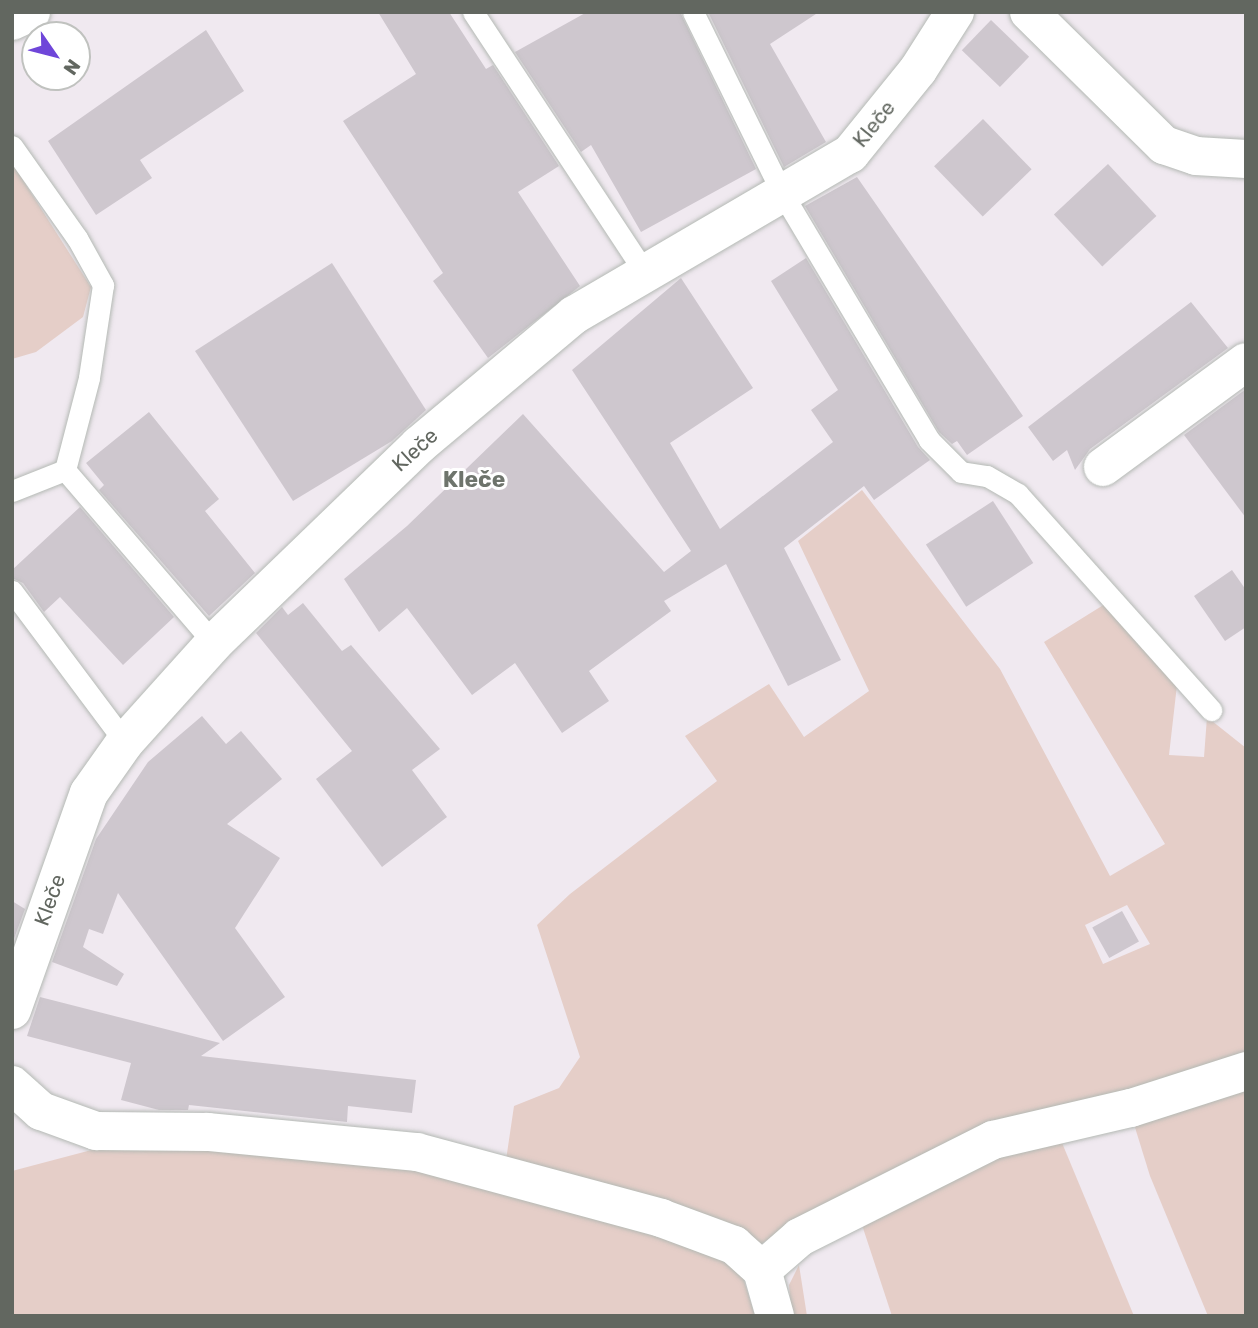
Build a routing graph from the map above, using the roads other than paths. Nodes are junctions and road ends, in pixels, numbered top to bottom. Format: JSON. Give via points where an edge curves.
{"nodes":[{"id":1,"x":31,"y":12,"type":"edge"},
{"id":2,"x":473,"y":12,"type":"edge"},
{"id":3,"x":694,"y":12,"type":"edge"},
{"id":4,"x":955,"y":12,"type":"edge"},
{"id":5,"x":1029,"y":12,"type":"edge"},
{"id":6,"x":12,"y":22,"type":"edge"},
{"id":7,"x":12,"y":146,"type":"edge"},
{"id":8,"x":1246,"y":159,"type":"edge"},
{"id":9,"x":782,"y":193,"type":"junction"},
{"id":10,"x":644,"y":271,"type":"junction"},
{"id":11,"x":1246,"y":362,"type":"edge"},
{"id":12,"x":1103,"y":467,"type":"dead end"},
{"id":13,"x":65,"y":471,"type":"junction"},
{"id":14,"x":12,"y":491,"type":"edge"},
{"id":15,"x":12,"y":591,"type":"edge"},
{"id":16,"x":214,"y":643,"type":"junction"},
{"id":17,"x":1210,"y":709,"type":"dead end"},
{"id":18,"x":125,"y":743,"type":"junction"},
{"id":19,"x":14,"y":997,"type":"edge"},
{"id":20,"x":1246,"y":1071,"type":"edge"},
{"id":21,"x":12,"y":1085,"type":"edge"},
{"id":22,"x":762,"y":1270,"type":"junction"},
{"id":23,"x":775,"y":1316,"type":"edge"}],
"edges":[{"from":1,"to":6,"type":"street"},
{"from":2,"to":10,"type":"lane"},
{"from":3,"to":9,"type":"lane"},
{"from":4,"to":9,"type":"street","name":"Kleče","via":[[918,71],[850,154]]},
{"from":5,"to":8,"type":"street","via":[[1164,145],[1196,156]]},
{"from":7,"to":13,"type":"lane","via":[[77,238],[103,285],[89,378]]},
{"from":9,"to":10,"type":"street","name":"Kleče"},
{"from":9,"to":17,"type":"lane","via":[[929,440],[961,472],[987,476],[1018,494]]},
{"from":10,"to":16,"type":"street","name":"Kleče","via":[[574,315],[419,445]]},
{"from":11,"to":12,"type":"street"},
{"from":13,"to":14,"type":"lane"},
{"from":13,"to":16,"type":"lane"},
{"from":15,"to":18,"type":"lane"},
{"from":16,"to":18,"type":"street","name":"Kleče"},
{"from":18,"to":19,"type":"street","name":"Kleče","via":[[89,793]]},
{"from":20,"to":22,"type":"street","via":[[1131,1108],[993,1140],[800,1237]]},
{"from":21,"to":22,"type":"street","via":[[41,1111],[96,1131],[208,1132],[429,1156],[661,1218],[734,1245]]},
{"from":22,"to":23,"type":"street"}]}
